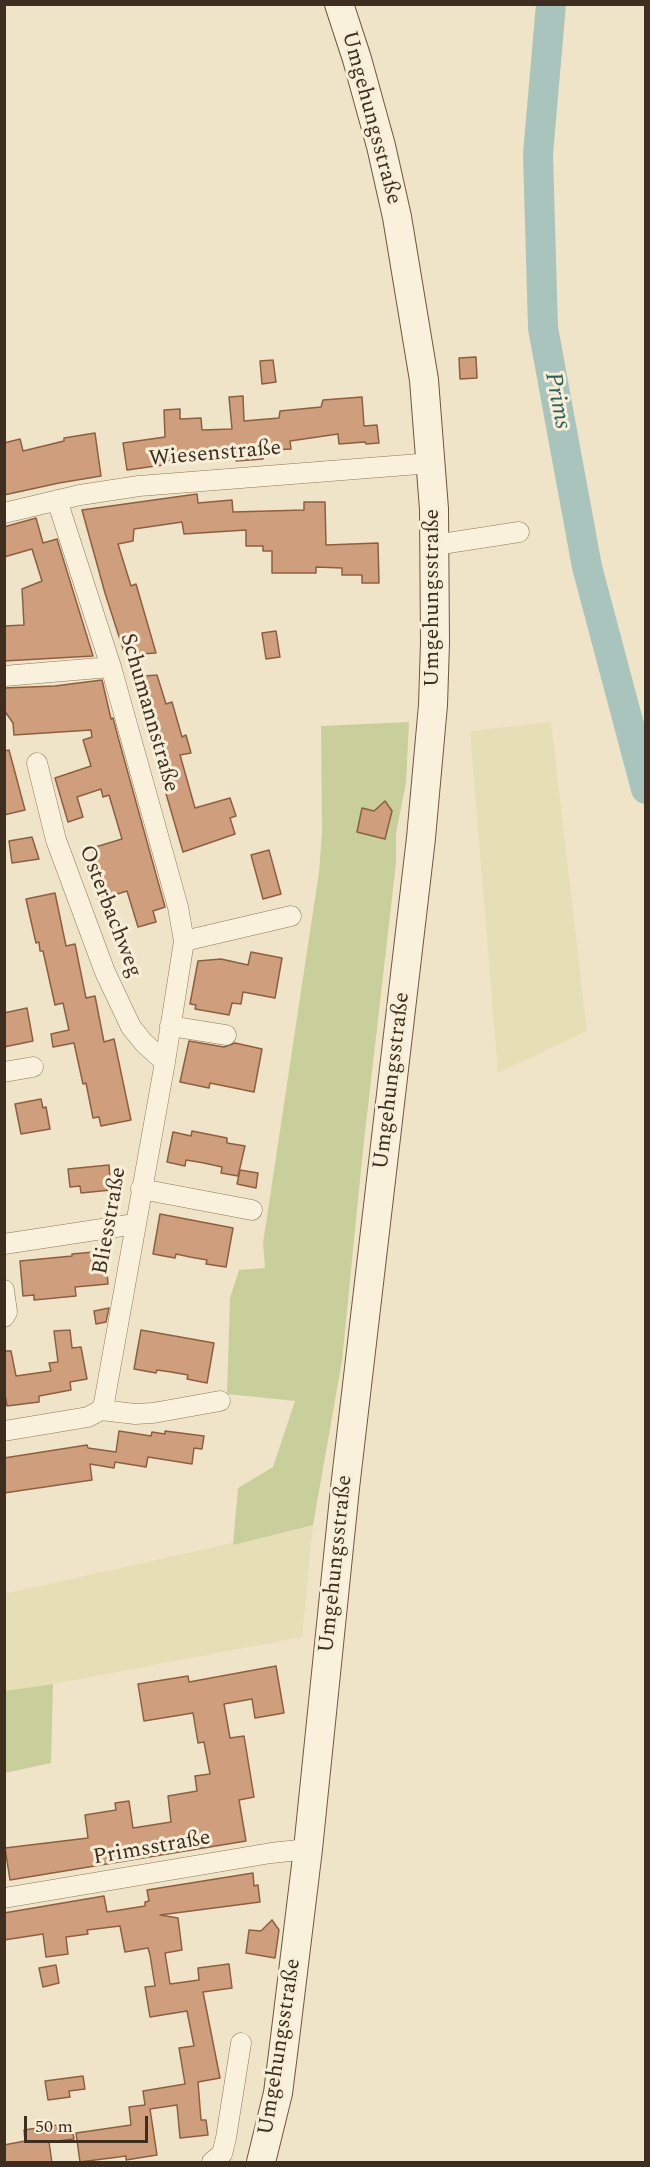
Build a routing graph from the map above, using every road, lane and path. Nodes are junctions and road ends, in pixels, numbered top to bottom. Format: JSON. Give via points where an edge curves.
{"nodes":[{"id":1,"x":339,"y":4,"type":"edge"},
{"id":2,"x":432,"y":464,"type":"junction"},
{"id":3,"x":57,"y":500,"type":"junction"},
{"id":4,"x":4,"y":513,"type":"edge"},
{"id":5,"x":519,"y":532,"type":"dead end"},
{"id":6,"x":435,"y":545,"type":"junction"},
{"id":7,"x":111,"y":667,"type":"junction"},
{"id":8,"x":4,"y":676,"type":"edge"},
{"id":9,"x":37,"y":763,"type":"dead end"},
{"id":10,"x":291,"y":916,"type":"dead end"},
{"id":11,"x":184,"y":941,"type":"junction"},
{"id":12,"x":170,"y":1026,"type":"junction"},
{"id":13,"x":226,"y":1035,"type":"dead end"},
{"id":14,"x":165,"y":1062,"type":"junction"},
{"id":15,"x":33,"y":1067,"type":"dead end"},
{"id":16,"x":4,"y":1072,"type":"edge"},
{"id":17,"x":141,"y":1189,"type":"junction"},
{"id":18,"x":252,"y":1210,"type":"dead end"},
{"id":19,"x":135,"y":1224,"type":"junction"},
{"id":20,"x":4,"y":1244,"type":"edge"},
{"id":21,"x":4,"y":1290,"type":"edge"},
{"id":22,"x":4,"y":1317,"type":"edge"},
{"id":23,"x":220,"y":1401,"type":"dead end"},
{"id":24,"x":100,"y":1410,"type":"junction"},
{"id":25,"x":4,"y":1431,"type":"edge"},
{"id":26,"x":308,"y":1849,"type":"junction"},
{"id":27,"x":4,"y":1898,"type":"edge"},
{"id":28,"x":241,"y":2043,"type":"dead end"},
{"id":29,"x":212,"y":2163,"type":"edge"},
{"id":30,"x":261,"y":2163,"type":"edge"}],
"edges":[{"from":1,"to":2,"type":"main road","name":"Umgehungsstraße","via":[[381,146],[397,217],[424,380]]},
{"from":2,"to":3,"type":"street","name":"Wiesenstraße","via":[[139,486]]},
{"from":2,"to":6,"type":"main road","name":"Umgehungsstraße"},
{"from":3,"to":4,"type":"street","name":"Wiesenstraße"},
{"from":3,"to":7,"type":"street","name":"Schumannstraße"},
{"from":5,"to":6,"type":"street"},
{"from":6,"to":26,"type":"main road","name":"Umgehungsstraße","via":[[433,705],[421,838],[345,1488]]},
{"from":7,"to":8,"type":"street"},
{"from":7,"to":11,"type":"street","name":"Schumannstraße"},
{"from":9,"to":14,"type":"street","name":"Osterbachweg","via":[[56,840],[105,972],[131,1027]]},
{"from":10,"to":11,"type":"street"},
{"from":11,"to":12,"type":"street","name":"Bliesstraße"},
{"from":12,"to":13,"type":"street"},
{"from":12,"to":14,"type":"street","name":"Bliesstraße"},
{"from":14,"to":17,"type":"street","name":"Bliesstraße"},
{"from":15,"to":16,"type":"street"},
{"from":17,"to":18,"type":"street"},
{"from":17,"to":19,"type":"street","name":"Bliesstraße"},
{"from":19,"to":20,"type":"street"},
{"from":19,"to":24,"type":"street","name":"Bliesstraße"},
{"from":21,"to":22,"type":"street"},
{"from":23,"to":24,"type":"street","via":[[153,1413]]},
{"from":24,"to":25,"type":"street","via":[[88,1418]]},
{"from":26,"to":27,"type":"street","name":"Primsstraße"},
{"from":26,"to":30,"type":"main road","name":"Umgehungsstraße","via":[[278,2093]]},
{"from":28,"to":29,"type":"street","via":[[226,2138],[222,2154]]}]}
